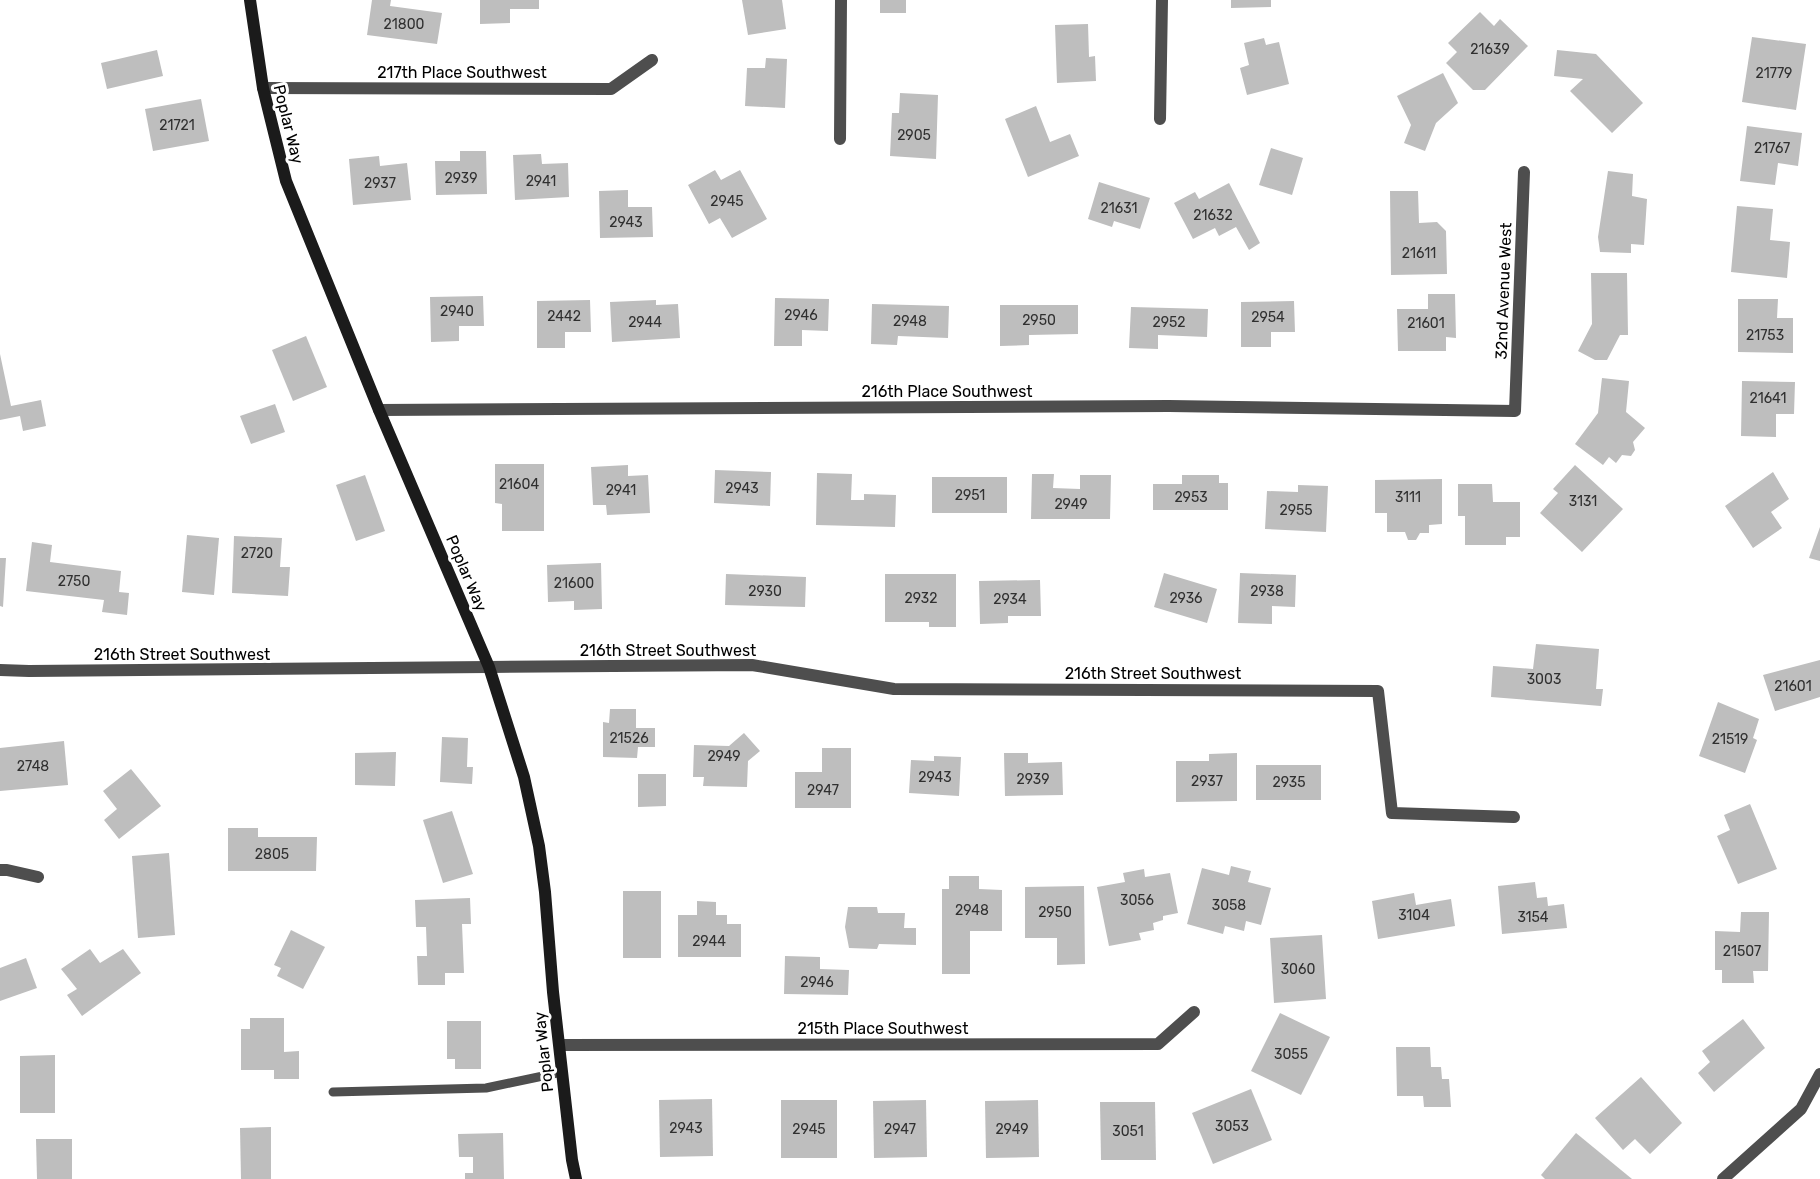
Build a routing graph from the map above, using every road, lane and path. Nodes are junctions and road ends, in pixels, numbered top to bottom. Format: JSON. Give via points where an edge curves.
{"nodes":[{"id":1,"x":249,"y":0,"type":"edge"},
{"id":2,"x":841,"y":0,"type":"edge"},
{"id":3,"x":1162,"y":0,"type":"edge"},
{"id":4,"x":652,"y":60,"type":"dead end"},
{"id":5,"x":263,"y":88,"type":"junction"},
{"id":6,"x":1160,"y":119,"type":"dead end"},
{"id":7,"x":840,"y":139,"type":"dead end"},
{"id":8,"x":1524,"y":172,"type":"dead end"},
{"id":9,"x":379,"y":411,"type":"junction"},
{"id":10,"x":1515,"y":411,"type":"joint"},
{"id":11,"x":489,"y":667,"type":"junction"},
{"id":12,"x":0,"y":670,"type":"edge"},
{"id":13,"x":1514,"y":818,"type":"dead end"},
{"id":14,"x":0,"y":870,"type":"edge"},
{"id":15,"x":38,"y":877,"type":"dead end"},
{"id":16,"x":1194,"y":1011,"type":"dead end"},
{"id":17,"x":560,"y":1045,"type":"junction"},
{"id":18,"x":562,"y":1072,"type":"junction"},
{"id":19,"x":1820,"y":1074,"type":"edge"},
{"id":20,"x":333,"y":1092,"type":"dead end"},
{"id":21,"x":576,"y":1179,"type":"edge"},
{"id":22,"x":1723,"y":1179,"type":"edge"}],
"edges":[{"from":1,"to":5,"type":"main road","name":"Poplar Way"},
{"from":2,"to":7,"type":"street"},
{"from":3,"to":6,"type":"street"},
{"from":4,"to":5,"type":"street","name":"217th Place Southwest","via":[[611,89]]},
{"from":5,"to":9,"type":"main road","name":"Poplar Way","via":[[286,182]]},
{"from":8,"to":10,"type":"street","name":"32nd Avenue West"},
{"from":9,"to":10,"type":"street","name":"216th Place Southwest","via":[[1169,406]]},
{"from":9,"to":11,"type":"main road","name":"Poplar Way"},
{"from":11,"to":12,"type":"street","name":"216th Street Southwest"},
{"from":11,"to":13,"type":"street","name":"216th Street Southwest","via":[[752,665],[894,689],[1378,691],[1392,813]]},
{"from":11,"to":17,"type":"main road","name":"Poplar Way","via":[[524,777],[539,846]]},
{"from":14,"to":15,"type":"street"},
{"from":16,"to":17,"type":"street","name":"215th Place Southwest","via":[[1158,1044]]},
{"from":17,"to":18,"type":"main road","name":"Poplar Way"},
{"from":18,"to":20,"type":"lane","via":[[486,1088]]},
{"from":18,"to":21,"type":"main road","name":"Poplar Way"},
{"from":19,"to":22,"type":"street","via":[[1801,1109]]}]}
